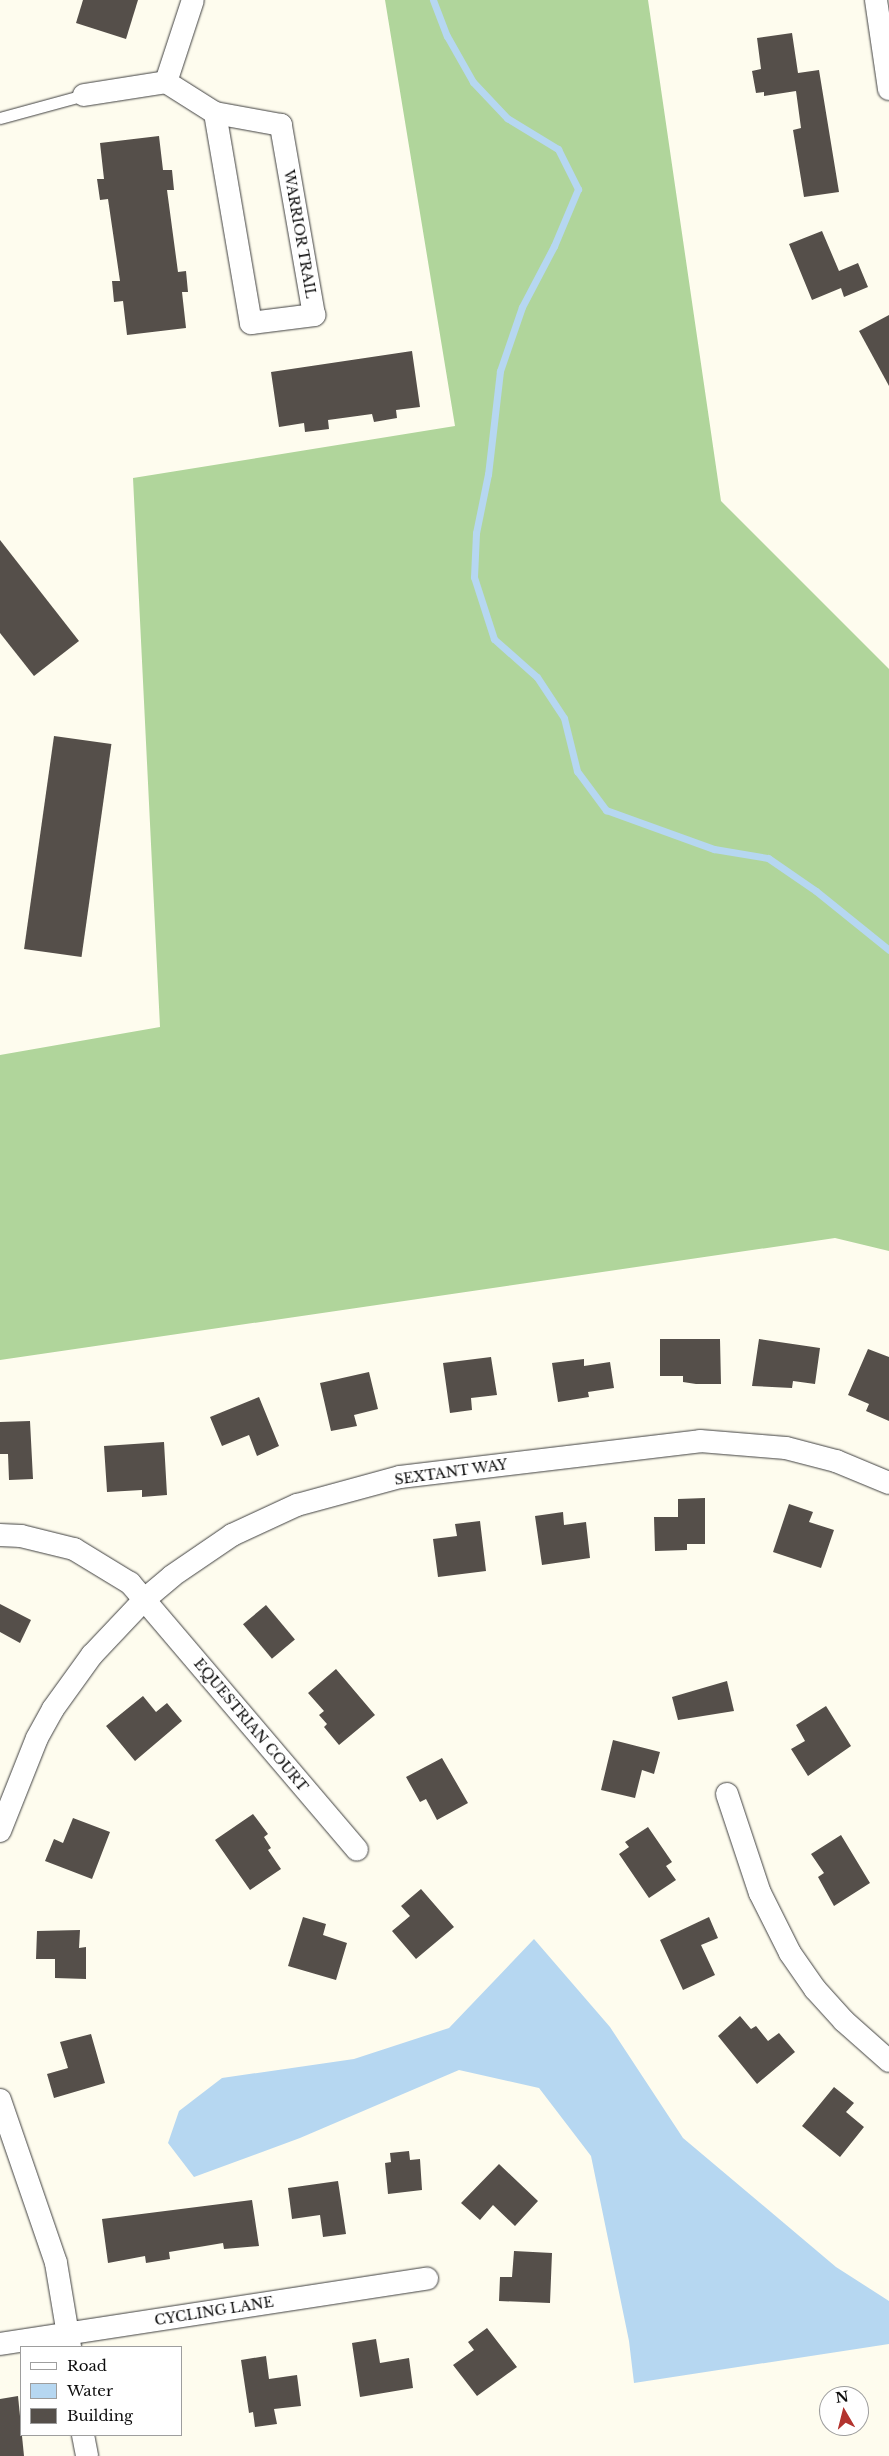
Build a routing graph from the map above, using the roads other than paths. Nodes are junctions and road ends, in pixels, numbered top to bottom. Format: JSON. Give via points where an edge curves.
{"nodes":[{"id":1,"x":192,"y":0,"type":"edge"},
{"id":2,"x":876,"y":0,"type":"edge"},
{"id":3,"x":166,"y":82,"type":"junction"},
{"id":4,"x":889,"y":89,"type":"edge"},
{"id":5,"x":78,"y":96,"type":"joint"},
{"id":6,"x":215,"y":113,"type":"junction"},
{"id":7,"x":0,"y":118,"type":"edge"},
{"id":8,"x":889,"y":1483,"type":"edge"},
{"id":9,"x":0,"y":1535,"type":"edge"},
{"id":10,"x":145,"y":1599,"type":"junction"},
{"id":11,"x":727,"y":1794,"type":"dead end"},
{"id":12,"x":0,"y":1831,"type":"edge"},
{"id":13,"x":357,"y":1850,"type":"dead end"},
{"id":14,"x":889,"y":2061,"type":"edge"},
{"id":15,"x":0,"y":2100,"type":"edge"},
{"id":16,"x":428,"y":2279,"type":"dead end"},
{"id":17,"x":69,"y":2340,"type":"edge"},
{"id":18,"x":0,"y":2344,"type":"edge"},
{"id":19,"x":84,"y":2436,"type":"edge"},
{"id":20,"x":87,"y":2456,"type":"edge"}],
"edges":[{"from":1,"to":3,"type":"street"},
{"from":2,"to":4,"type":"street"},
{"from":3,"to":5,"type":"street"},
{"from":3,"to":6,"type":"street","name":"WARRIOR TRAIL"},
{"from":5,"to":7,"type":"lane"},
{"from":6,"to":6,"type":"street","name":"WARRIOR TRAIL","via":[[281,125],[314,315],[250,323]]},
{"from":8,"to":10,"type":"street","name":"SEXTANT WAY","via":[[836,1461],[746,1442],[666,1444],[400,1477],[331,1493],[297,1505],[232,1536],[172,1576]]},
{"from":9,"to":10,"type":"street","name":"EQUESTRIAN COURT","via":[[21,1536],[74,1549],[112,1571]]},
{"from":10,"to":12,"type":"street","name":"SEXTANT WAY","via":[[92,1655],[53,1709],[28,1758]]},
{"from":10,"to":13,"type":"street","name":"EQUESTRIAN COURT"},
{"from":11,"to":14,"type":"street","via":[[760,1893],[790,1953],[844,2022]]},
{"from":15,"to":17,"type":"street","via":[[51,2243]]},
{"from":16,"to":17,"type":"street","name":"CYCLING LANE"},
{"from":17,"to":18,"type":"street","name":"CYCLING LANE"},
{"from":19,"to":20,"type":"street"}]}
